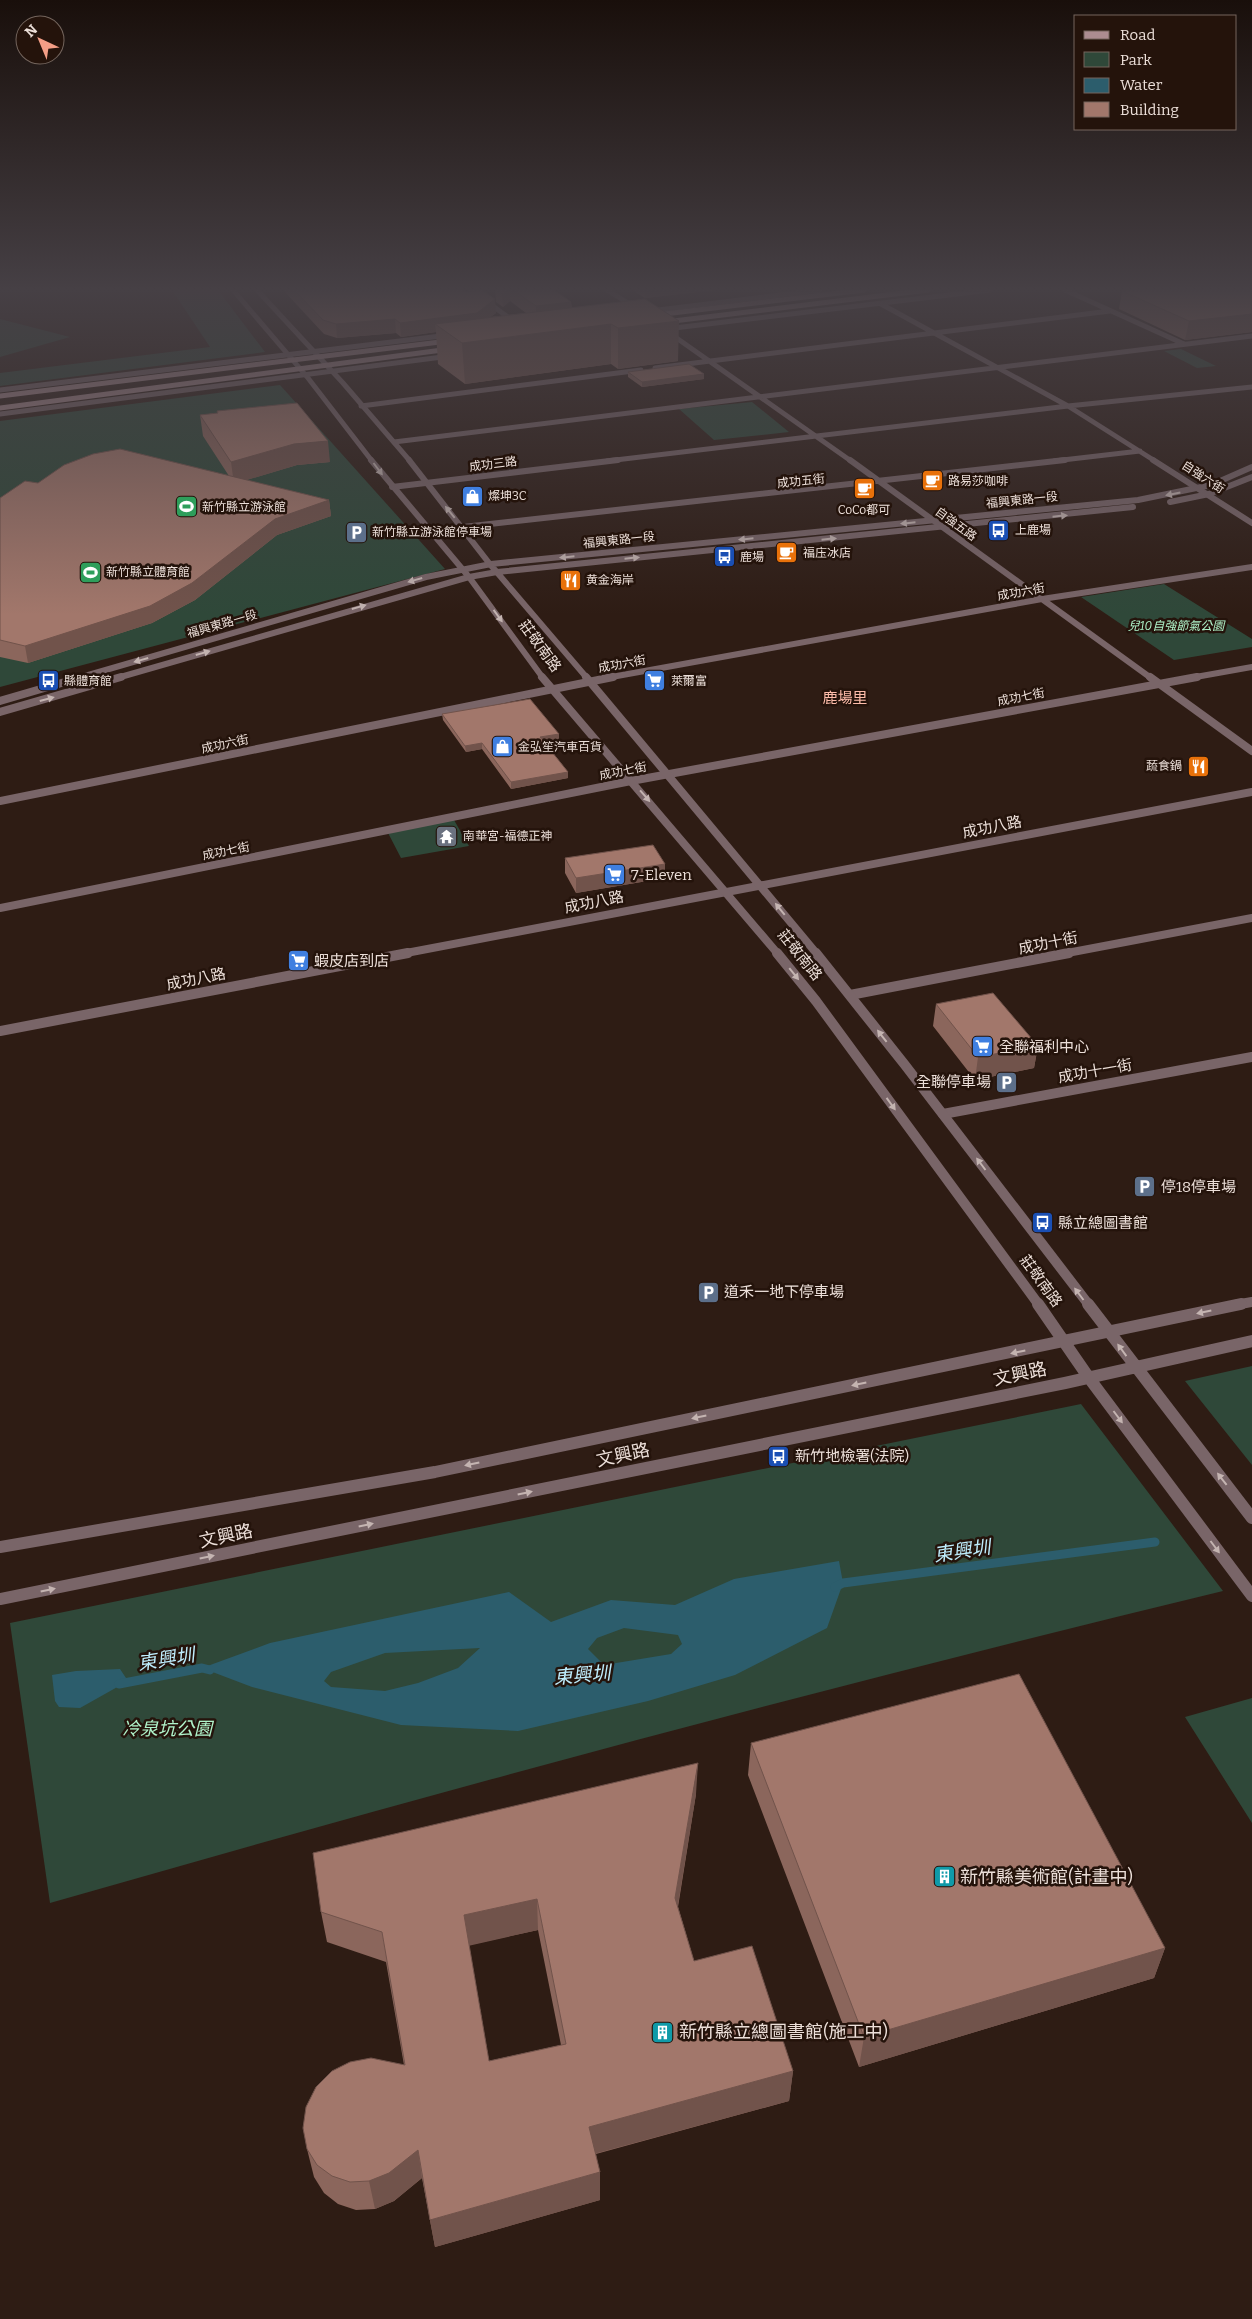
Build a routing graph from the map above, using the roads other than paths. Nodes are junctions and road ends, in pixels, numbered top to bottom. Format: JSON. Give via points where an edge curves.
{"nodes":[{"id":1,"x":73,"y":398,"type":"edge"},
{"id":2,"x":123,"y":398,"type":"edge"},
{"id":3,"x":323,"y":398,"type":"edge"},
{"id":4,"x":355,"y":398,"type":"edge"},
{"id":5,"x":422,"y":398,"type":"edge"},
{"id":6,"x":742,"y":398,"type":"edge"},
{"id":7,"x":763,"y":398,"type":"edge"},
{"id":8,"x":1054,"y":398,"type":"edge"},
{"id":9,"x":1143,"y":398,"type":"edge"},
{"id":10,"x":362,"y":406,"type":"junction"},
{"id":11,"x":1068,"y":406,"type":"junction"},
{"id":12,"x":0,"y":408,"type":"edge"},
{"id":13,"x":0,"y":414,"type":"edge"},
{"id":14,"x":815,"y":435,"type":"junction"},
{"id":15,"x":394,"y":442,"type":"junction"},
{"id":16,"x":1140,"y":451,"type":"junction"},
{"id":17,"x":1252,"y":467,"type":"edge"},
{"id":18,"x":1252,"y":477,"type":"edge"},
{"id":19,"x":427,"y":482,"type":"junction"},
{"id":20,"x":880,"y":482,"type":"junction"},
{"id":21,"x":392,"y":487,"type":"junction"},
{"id":22,"x":1199,"y":488,"type":"junction"},
{"id":23,"x":1209,"y":494,"type":"junction"},
{"id":24,"x":932,"y":520,"type":"junction"},
{"id":25,"x":1252,"y":523,"type":"edge"},
{"id":26,"x":463,"y":527,"type":"junction"},
{"id":27,"x":942,"y":527,"type":"junction"},
{"id":28,"x":490,"y":564,"type":"junction"},
{"id":29,"x":1252,"y":567,"type":"edge"},
{"id":30,"x":462,"y":569,"type":"junction"},
{"id":31,"x":497,"y":572,"type":"junction"},
{"id":32,"x":469,"y":576,"type":"junction"},
{"id":33,"x":1042,"y":600,"type":"junction"},
{"id":34,"x":1252,"y":667,"type":"edge"},
{"id":35,"x":591,"y":681,"type":"junction"},
{"id":36,"x":1158,"y":683,"type":"junction"},
{"id":37,"x":552,"y":689,"type":"junction"},
{"id":38,"x":0,"y":701,"type":"edge"},
{"id":39,"x":0,"y":712,"type":"edge"},
{"id":40,"x":1252,"y":751,"type":"edge"},
{"id":41,"x":667,"y":774,"type":"junction"},
{"id":42,"x":631,"y":781,"type":"junction"},
{"id":43,"x":1252,"y":792,"type":"edge"},
{"id":44,"x":0,"y":802,"type":"edge"},
{"id":45,"x":760,"y":885,"type":"junction"},
{"id":46,"x":726,"y":891,"type":"junction"},
{"id":47,"x":0,"y":908,"type":"edge"},
{"id":48,"x":1252,"y":918,"type":"edge"},
{"id":49,"x":850,"y":995,"type":"junction"},
{"id":50,"x":0,"y":1031,"type":"edge"},
{"id":51,"x":1252,"y":1057,"type":"edge"},
{"id":52,"x":943,"y":1114,"type":"junction"},
{"id":53,"x":1252,"y":1302,"type":"edge"},
{"id":54,"x":1109,"y":1333,"type":"junction"},
{"id":55,"x":1252,"y":1341,"type":"edge"},
{"id":56,"x":1066,"y":1342,"type":"junction"},
{"id":57,"x":1134,"y":1368,"type":"junction"},
{"id":58,"x":1089,"y":1378,"type":"junction"},
{"id":59,"x":1252,"y":1518,"type":"edge"},
{"id":60,"x":0,"y":1547,"type":"edge"},
{"id":61,"x":1252,"y":1596,"type":"edge"},
{"id":62,"x":0,"y":1600,"type":"edge"}],
"edges":[{"from":1,"to":12,"type":"main road"},
{"from":2,"to":13,"type":"street"},
{"from":3,"to":21,"type":"street","name":"莊敬南路","one_way":true},
{"from":4,"to":10,"type":"street","name":"莊敬南路"},
{"from":5,"to":10,"type":"street"},
{"from":6,"to":15,"type":"street"},
{"from":7,"to":14,"type":"street","name":"自強五路"},
{"from":8,"to":11,"type":"street","name":"自強六街"},
{"from":9,"to":11,"type":"street","name":"成功三路"},
{"from":10,"to":15,"type":"street","name":"莊敬南路"},
{"from":11,"to":14,"type":"street","name":"成功三路"},
{"from":11,"to":16,"type":"street","name":"自強六街"},
{"from":14,"to":19,"type":"street","name":"成功三路"},
{"from":14,"to":20,"type":"street","name":"自強五路"},
{"from":15,"to":19,"type":"street","name":"莊敬南路"},
{"from":16,"to":20,"type":"street","name":"成功五街"},
{"from":16,"to":22,"type":"street","name":"自強六街"},
{"from":17,"to":22,"type":"street","name":"福興東路一段","via":[[1237,476]]},
{"from":18,"to":23,"type":"street","name":"福興東路一段"},
{"from":19,"to":21,"type":"street","name":"成功三路"},
{"from":26,"to":19,"type":"street","name":"莊敬南路","one_way":true},
{"from":20,"to":24,"type":"street","name":"自強五路"},
{"from":20,"to":26,"type":"street","name":"成功五街"},
{"from":21,"to":30,"type":"street","name":"莊敬南路"},
{"from":22,"to":23,"type":"street","name":"自強六街"},
{"from":22,"to":24,"type":"street","name":"福興東路一段","one_way":true,"via":[[1138,500]]},
{"from":23,"to":25,"type":"street","name":"自強六街"},
{"from":27,"to":23,"type":"street","name":"福興東路一段","one_way":true,"via":[[1058,516]]},
{"from":24,"to":27,"type":"street","name":"自強五路"},
{"from":24,"to":28,"type":"street","name":"福興東路一段","one_way":true},
{"from":26,"to":28,"type":"street","name":"莊敬南路"},
{"from":31,"to":27,"type":"street","name":"福興東路一段","one_way":true},
{"from":27,"to":33,"type":"street","name":"自強五路"},
{"from":28,"to":30,"type":"street","name":"福興東路一段"},
{"from":28,"to":31,"type":"street","name":"莊敬南路"},
{"from":29,"to":33,"type":"street","name":"成功六街"},
{"from":30,"to":32,"type":"street","name":"莊敬南路"},
{"from":30,"to":38,"type":"street","name":"福興東路一段","one_way":true},
{"from":31,"to":32,"type":"street","name":"福興東路一段"},
{"from":31,"to":35,"type":"street","name":"莊敬南路"},
{"from":32,"to":37,"type":"street","name":"莊敬南路","one_way":true},
{"from":39,"to":32,"type":"street","name":"福興東路一段","one_way":true},
{"from":33,"to":35,"type":"street","name":"成功六街"},
{"from":33,"to":36,"type":"street","name":"自強五路"},
{"from":34,"to":36,"type":"street","name":"成功七街"},
{"from":35,"to":37,"type":"street","name":"成功六街"},
{"from":35,"to":41,"type":"street","name":"莊敬南路"},
{"from":36,"to":40,"type":"street","name":"自強五路"},
{"from":36,"to":41,"type":"street","name":"成功七街"},
{"from":37,"to":42,"type":"street","name":"莊敬南路"},
{"from":37,"to":44,"type":"street","name":"成功六街"},
{"from":41,"to":42,"type":"street","name":"成功七街"},
{"from":41,"to":45,"type":"street","name":"莊敬南路"},
{"from":42,"to":46,"type":"street","name":"莊敬南路","one_way":true},
{"from":42,"to":47,"type":"street","name":"成功七街"},
{"from":43,"to":45,"type":"street","name":"成功八路"},
{"from":45,"to":46,"type":"street","name":"成功八路"},
{"from":49,"to":45,"type":"street","name":"莊敬南路","one_way":true},
{"from":46,"to":50,"type":"street","name":"成功八路"},
{"from":46,"to":56,"type":"street","name":"莊敬南路","one_way":true,"via":[[816,1001]]},
{"from":48,"to":49,"type":"street","name":"成功十街"},
{"from":52,"to":49,"type":"street","name":"莊敬南路","one_way":true},
{"from":51,"to":52,"type":"street","name":"成功十一街"},
{"from":54,"to":52,"type":"street","name":"莊敬南路","one_way":true},
{"from":53,"to":54,"type":"street","name":"文興路","one_way":true},
{"from":54,"to":56,"type":"street","name":"文興路"},
{"from":57,"to":54,"type":"street","name":"莊敬南路","one_way":true},
{"from":55,"to":57,"type":"street","name":"文興路"},
{"from":56,"to":58,"type":"street","name":"莊敬南路"},
{"from":56,"to":60,"type":"street","name":"文興路","one_way":true,"via":[[435,1472]]},
{"from":57,"to":58,"type":"street","name":"文興路"},
{"from":59,"to":57,"type":"street","name":"莊敬南路","one_way":true},
{"from":58,"to":61,"type":"street","name":"莊敬南路","one_way":true},
{"from":62,"to":58,"type":"street","name":"文興路","one_way":true}]}
